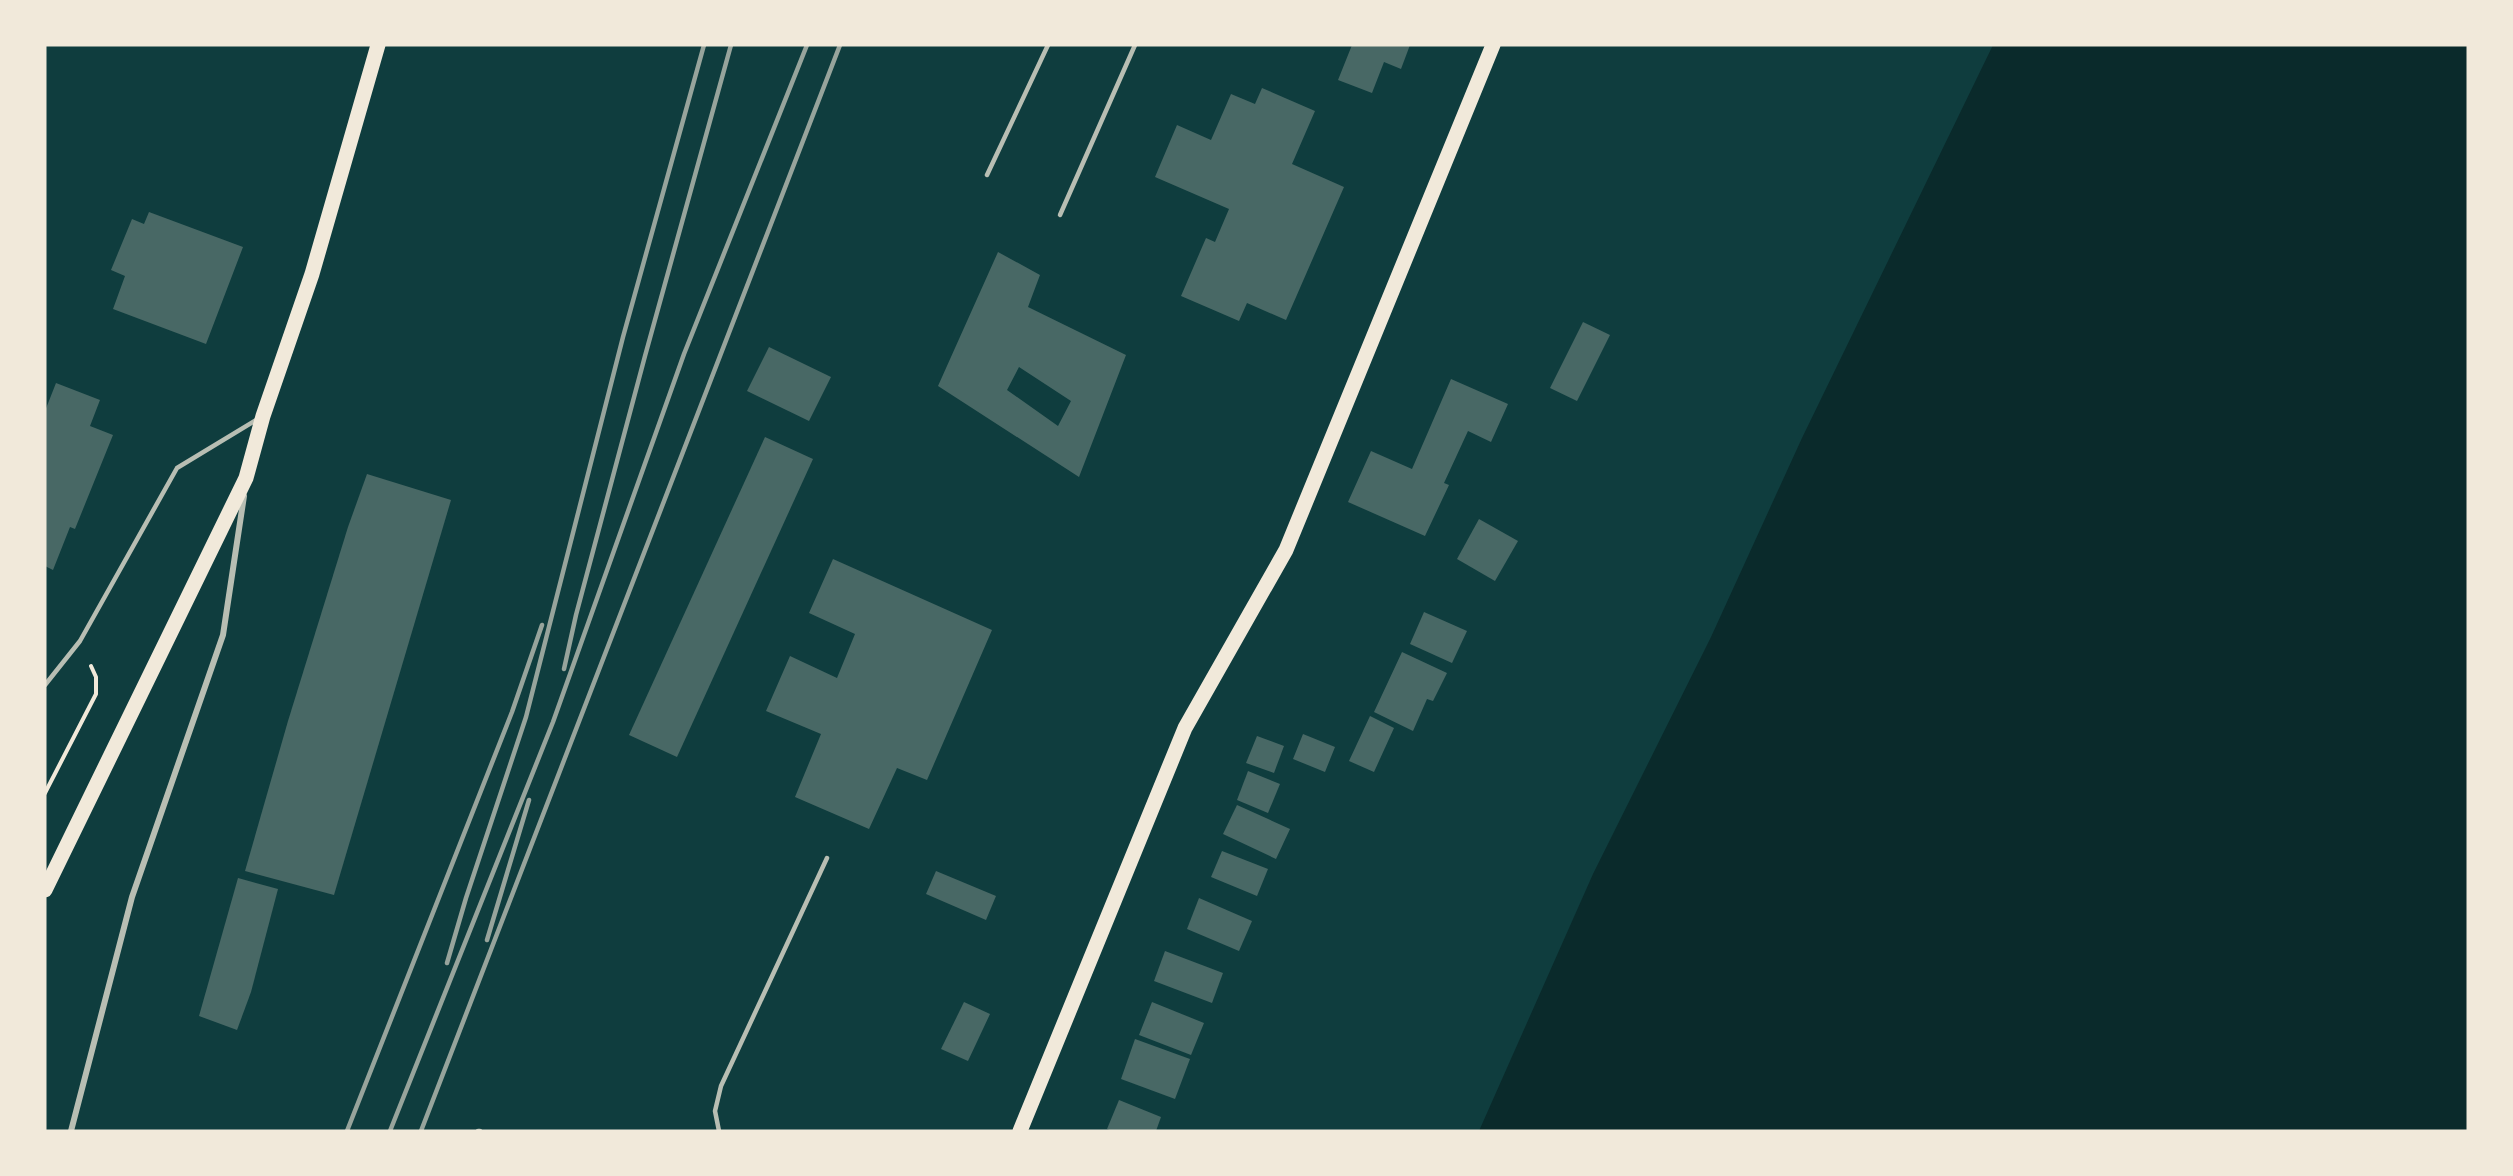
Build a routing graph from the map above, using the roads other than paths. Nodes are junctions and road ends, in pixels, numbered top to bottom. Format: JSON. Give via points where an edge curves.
{"nodes":[{"id":1,"x":378,"y":45,"type":"edge"},
{"id":2,"x":1047,"y":45,"type":"edge"},
{"id":3,"x":1135,"y":45,"type":"edge"},
{"id":4,"x":1493,"y":45,"type":"edge"},
{"id":5,"x":987,"y":175,"type":"dead end"},
{"id":6,"x":1060,"y":215,"type":"dead end"},
{"id":7,"x":263,"y":416,"type":"junction"},
{"id":8,"x":246,"y":478,"type":"junction"},
{"id":9,"x":45,"y":685,"type":"edge"},
{"id":10,"x":827,"y":858,"type":"dead end"},
{"id":11,"x":45,"y":890,"type":"edge"},
{"id":12,"x":70,"y":1131,"type":"edge"},
{"id":13,"x":719,"y":1131,"type":"edge"},
{"id":14,"x":1020,"y":1131,"type":"edge"}],
"edges":[{"from":1,"to":7,"type":"main road","via":[[312,274]]},
{"from":2,"to":5,"type":"lane"},
{"from":3,"to":6,"type":"lane"},
{"from":4,"to":14,"type":"main road","via":[[1286,550],[1185,728]]},
{"from":7,"to":8,"type":"main road"},
{"from":7,"to":9,"type":"lane","via":[[177,468],[80,641]]},
{"from":8,"to":11,"type":"main road"},
{"from":8,"to":12,"type":"street","via":[[223,635],[132,897]]},
{"from":10,"to":13,"type":"lane","via":[[721,1086],[715,1111]]}]}
